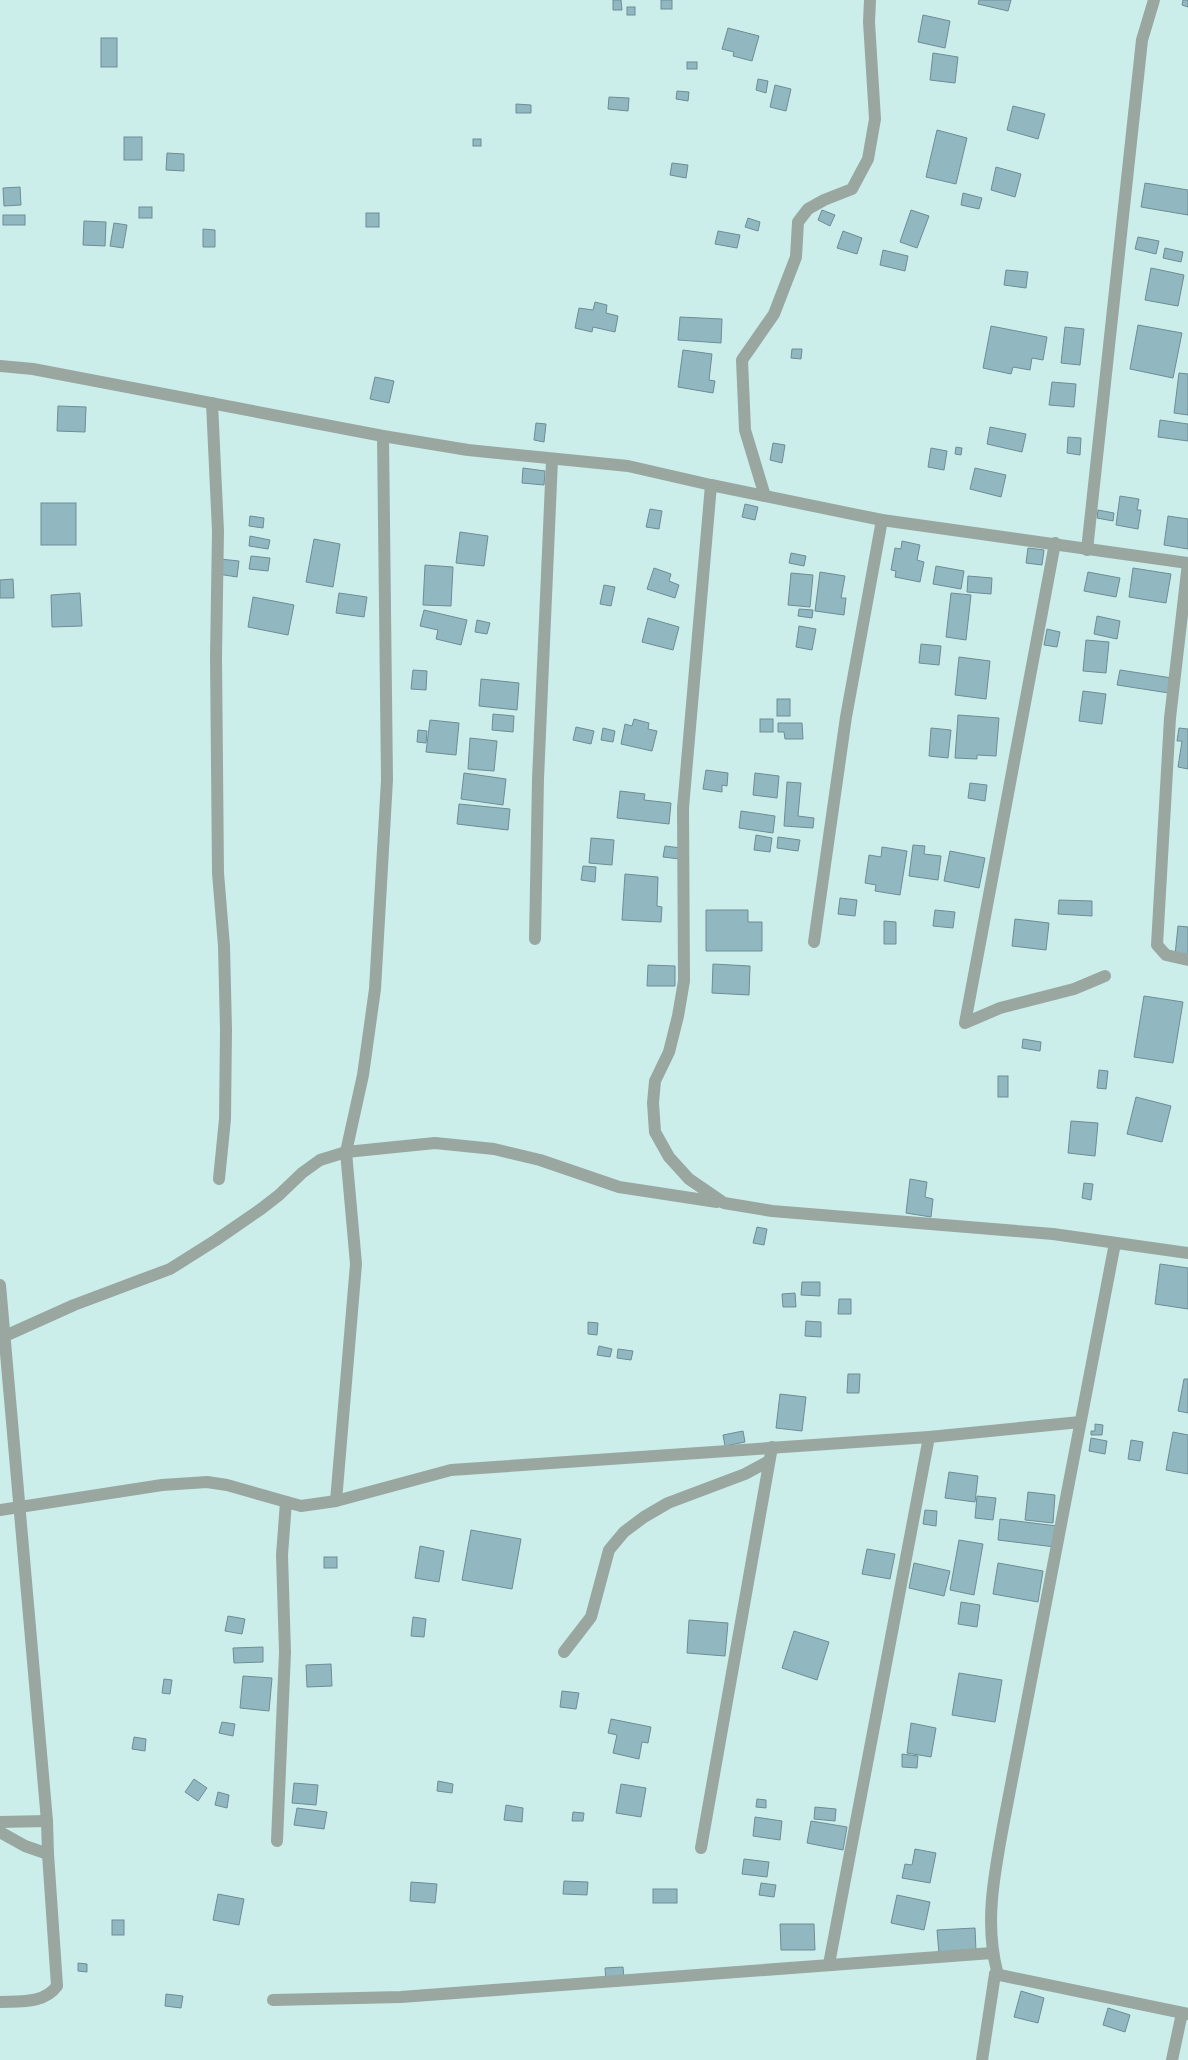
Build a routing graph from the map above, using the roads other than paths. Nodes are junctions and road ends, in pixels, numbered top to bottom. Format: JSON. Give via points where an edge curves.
{"nodes":[{"id":1,"x":870,"y":0,"type":"edge"},
{"id":2,"x":1154,"y":0,"type":"edge"},
{"id":3,"x":0,"y":366,"type":"edge"},
{"id":4,"x":212,"y":403,"type":"junction"},
{"id":5,"x":383,"y":436,"type":"junction"},
{"id":6,"x":552,"y":460,"type":"junction"},
{"id":7,"x":711,"y":485,"type":"junction"},
{"id":8,"x":765,"y":496,"type":"junction"},
{"id":9,"x":882,"y":520,"type":"junction"},
{"id":10,"x":1055,"y":543,"type":"junction"},
{"id":11,"x":1087,"y":550,"type":"junction"},
{"id":12,"x":535,"y":939,"type":"dead end"},
{"id":13,"x":814,"y":942,"type":"dead end"},
{"id":14,"x":1188,"y":960,"type":"edge"},
{"id":15,"x":1105,"y":976,"type":"dead end"},
{"id":16,"x":346,"y":1152,"type":"junction"},
{"id":17,"x":219,"y":1179,"type":"dead end"},
{"id":18,"x":724,"y":1203,"type":"junction"},
{"id":19,"x":1115,"y":1243,"type":"junction"},
{"id":20,"x":1188,"y":1253,"type":"edge"},
{"id":21,"x":0,"y":1285,"type":"edge"},
{"id":22,"x":3,"y":1338,"type":"edge"},
{"id":23,"x":1080,"y":1422,"type":"junction"},
{"id":24,"x":929,"y":1437,"type":"junction"},
{"id":25,"x":772,"y":1447,"type":"junction"},
{"id":26,"x":769,"y":1461,"type":"junction"},
{"id":27,"x":336,"y":1501,"type":"junction"},
{"id":28,"x":286,"y":1502,"type":"junction"},
{"id":29,"x":20,"y":1508,"type":"junction"},
{"id":30,"x":0,"y":1510,"type":"edge"},
{"id":31,"x":564,"y":1652,"type":"dead end"},
{"id":32,"x":48,"y":1820,"type":"junction"},
{"id":33,"x":0,"y":1822,"type":"edge"},
{"id":34,"x":0,"y":1832,"type":"edge"},
{"id":35,"x":277,"y":1841,"type":"dead end"},
{"id":36,"x":701,"y":1848,"type":"dead end"},
{"id":37,"x":48,"y":1854,"type":"junction"},
{"id":38,"x":992,"y":1953,"type":"junction"},
{"id":39,"x":829,"y":1964,"type":"junction"},
{"id":40,"x":995,"y":1974,"type":"junction"},
{"id":41,"x":273,"y":2000,"type":"dead end"},
{"id":42,"x":0,"y":2002,"type":"edge"},
{"id":43,"x":1185,"y":2014,"type":"edge"},
{"id":44,"x":982,"y":2060,"type":"edge"},
{"id":45,"x":1172,"y":2060,"type":"edge"}],
"edges":[{"from":1,"to":8,"type":"street","via":[[875,119],[868,159],[852,189],[808,209],[798,222],[796,257],[774,314],[742,360],[745,430]]},
{"from":2,"to":11,"type":"street","via":[[1142,40]]},
{"from":3,"to":4,"type":"street","via":[[33,369]]},
{"from":4,"to":5,"type":"street"},
{"from":4,"to":17,"type":"street","via":[[218,530],[218,873],[224,946],[226,1030],[225,1119]]},
{"from":5,"to":6,"type":"street"},
{"from":5,"to":16,"type":"street","via":[[386,824],[375,989],[363,1075]]},
{"from":6,"to":7,"type":"street","via":[[628,466]]},
{"from":6,"to":12,"type":"street","via":[[538,779]]},
{"from":7,"to":8,"type":"street"},
{"from":7,"to":18,"type":"street","via":[[683,808],[684,981],[678,1016],[668,1052],[656,1081],[653,1103],[655,1132],[669,1158],[689,1179]]},
{"from":8,"to":9,"type":"street"},
{"from":9,"to":10,"type":"street"},
{"from":9,"to":13,"type":"street","via":[[846,717]]},
{"from":10,"to":11,"type":"street"},
{"from":10,"to":15,"type":"street","via":[[965,1023],[1000,1008],[1074,989]]},
{"from":11,"to":14,"type":"street","via":[[1188,563],[1170,718],[1157,945],[1166,955]]},
{"from":16,"to":18,"type":"street","via":[[435,1143],[494,1149],[540,1160],[619,1187]]},
{"from":16,"to":22,"type":"street","via":[[320,1160],[261,1209],[170,1269],[74,1305]]},
{"from":16,"to":27,"type":"street","via":[[356,1264]]},
{"from":18,"to":19,"type":"street","via":[[772,1210],[1053,1234]]},
{"from":19,"to":20,"type":"street"},
{"from":19,"to":23,"type":"street"},
{"from":21,"to":22,"type":"street"},
{"from":22,"to":29,"type":"street"},
{"from":23,"to":24,"type":"street"},
{"from":23,"to":38,"type":"street","via":[[995,1874],[990,1913]]},
{"from":24,"to":25,"type":"street"},
{"from":24,"to":39,"type":"street"},
{"from":25,"to":26,"type":"street"},
{"from":25,"to":27,"type":"street","via":[[451,1470]]},
{"from":26,"to":31,"type":"street","via":[[745,1474],[668,1503],[624,1532],[609,1550],[591,1617]]},
{"from":26,"to":36,"type":"street"},
{"from":27,"to":28,"type":"street","via":[[301,1506]]},
{"from":28,"to":29,"type":"street","via":[[227,1485],[207,1482],[162,1485]]},
{"from":28,"to":35,"type":"street","via":[[282,1555],[285,1652]]},
{"from":29,"to":30,"type":"street"},
{"from":29,"to":32,"type":"street"},
{"from":32,"to":33,"type":"street"},
{"from":32,"to":37,"type":"street"},
{"from":34,"to":37,"type":"street","via":[[25,1846]]},
{"from":37,"to":42,"type":"street","via":[[56,1986],[52,1993],[43,1998]]},
{"from":38,"to":39,"type":"street"},
{"from":38,"to":40,"type":"street","via":[[997,1971]]},
{"from":39,"to":41,"type":"street","via":[[401,1997]]},
{"from":40,"to":43,"type":"street"},
{"from":40,"to":44,"type":"street"},
{"from":43,"to":45,"type":"street"}]}
